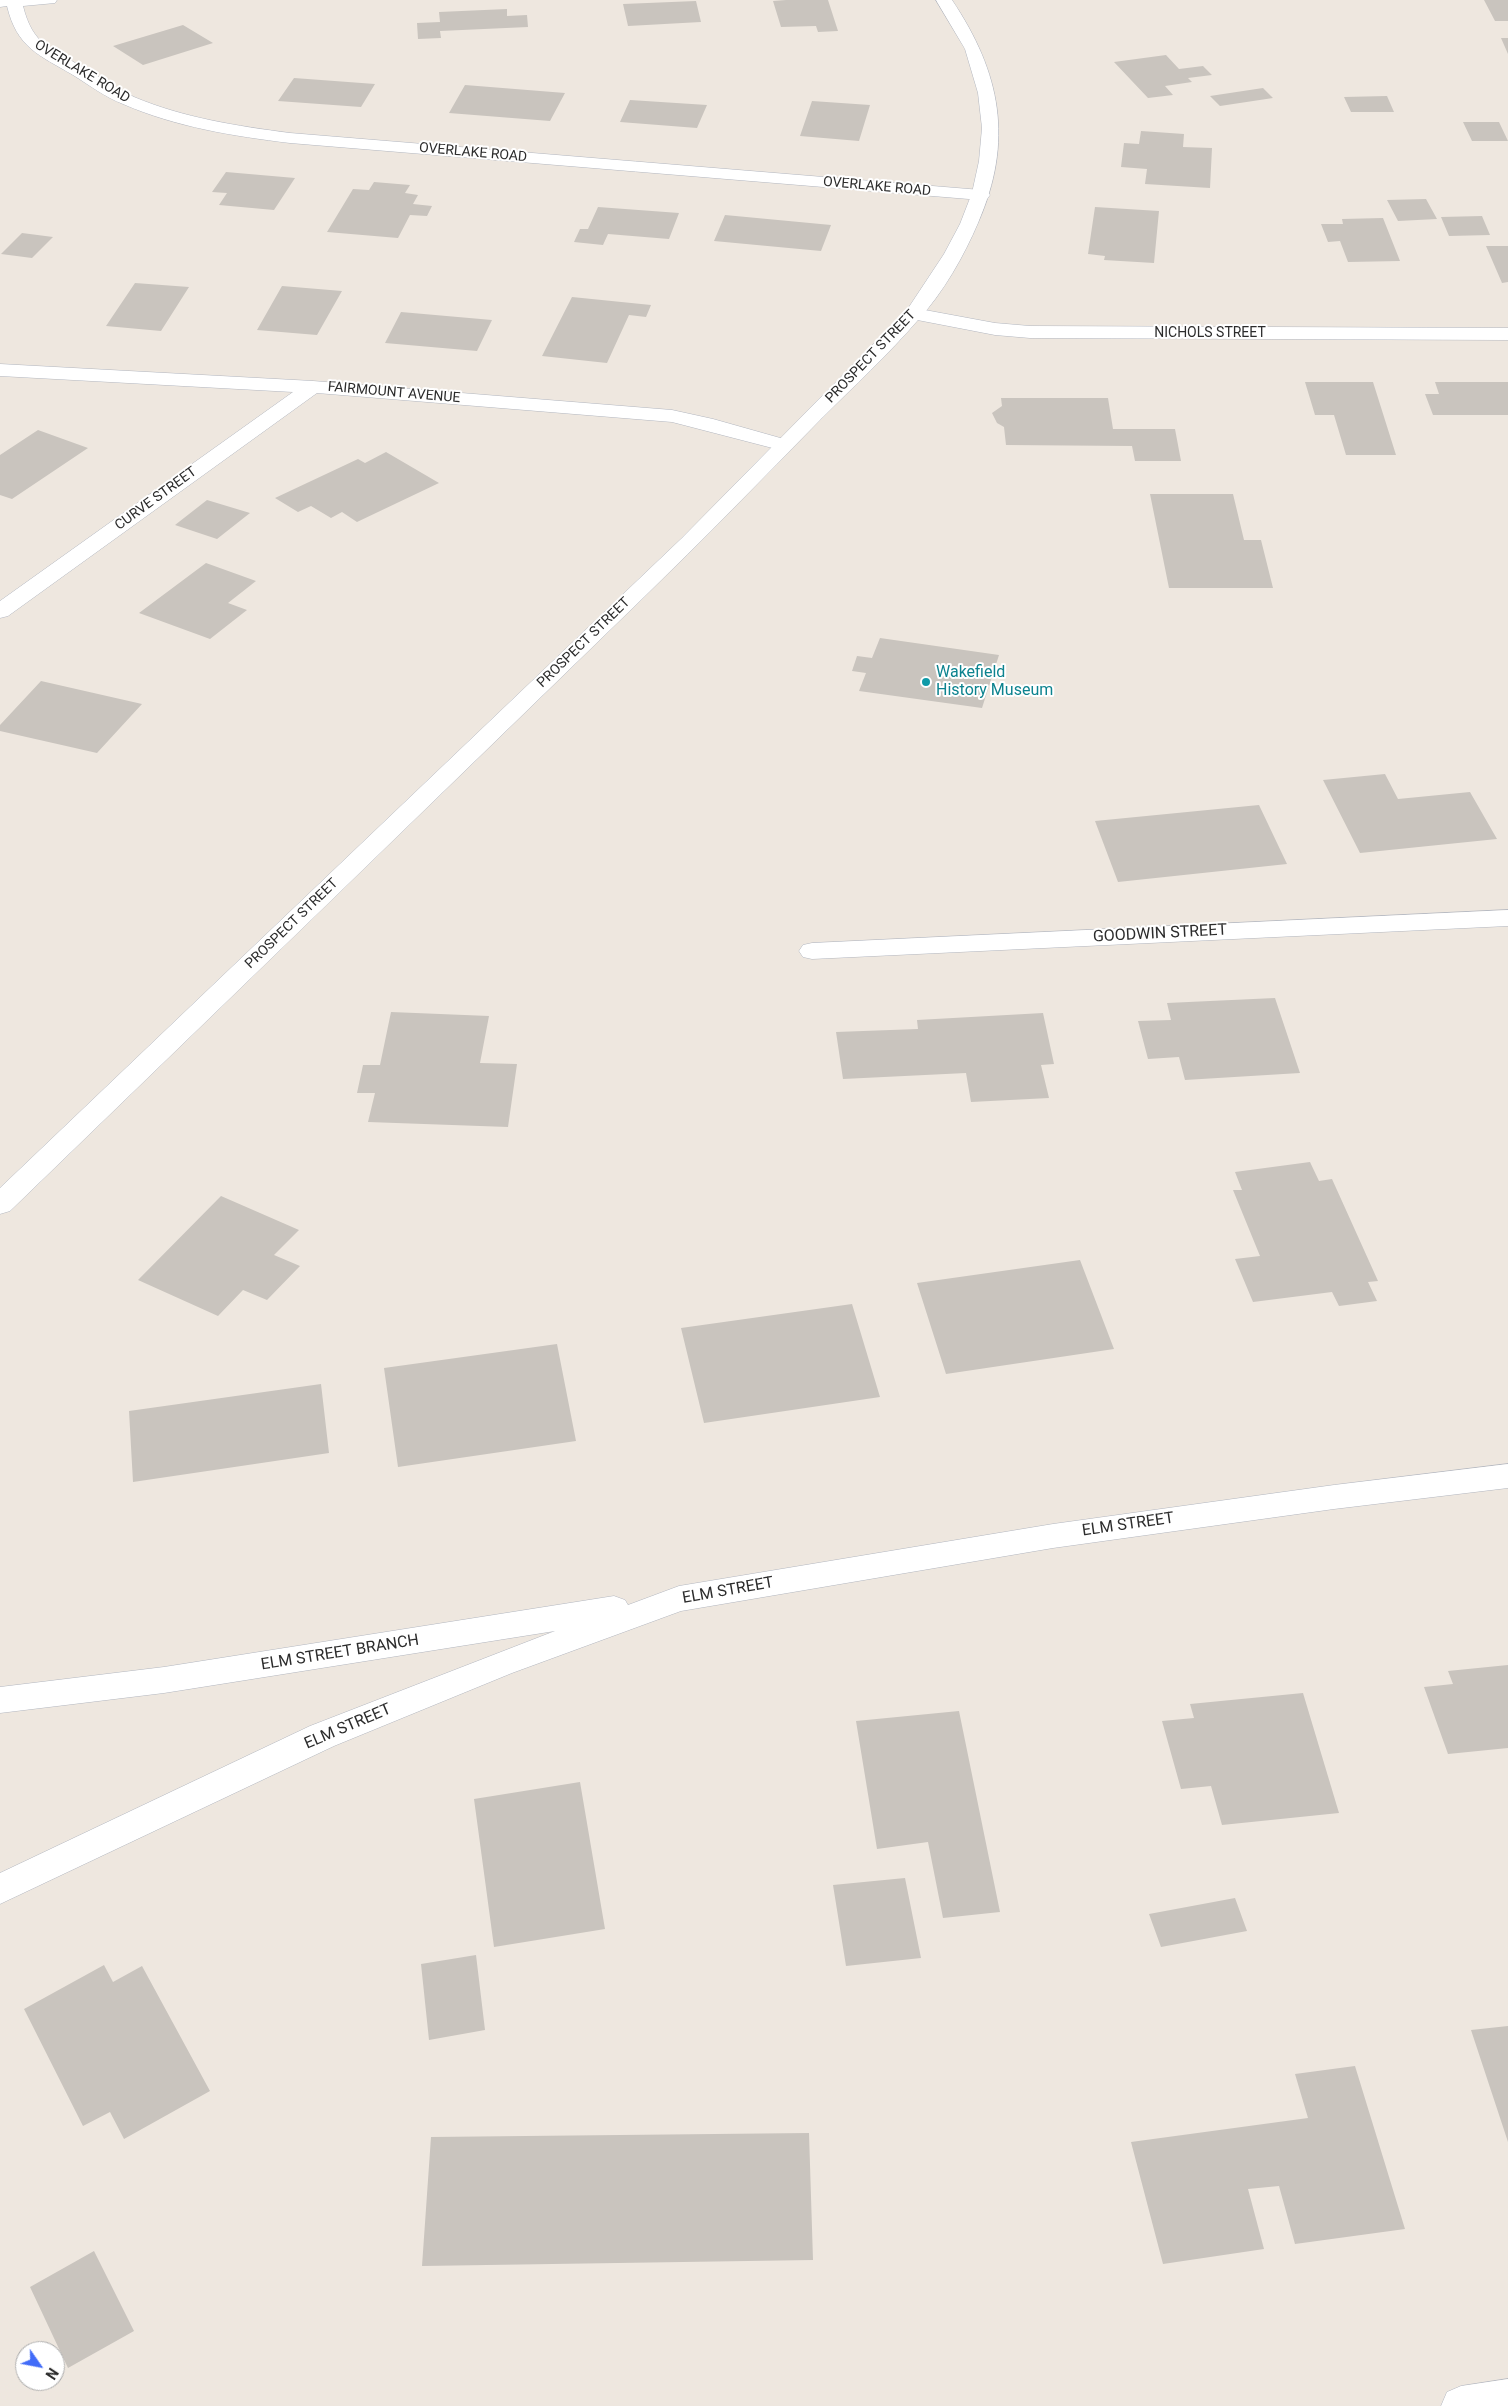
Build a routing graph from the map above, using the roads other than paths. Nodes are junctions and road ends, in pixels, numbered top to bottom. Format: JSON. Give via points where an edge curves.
{"nodes":[{"id":1,"x":49,"y":0,"type":"edge"},
{"id":2,"x":944,"y":0,"type":"edge"},
{"id":3,"x":7,"y":1,"type":"edge"},
{"id":4,"x":981,"y":195,"type":"junction"},
{"id":5,"x":914,"y":314,"type":"junction"},
{"id":6,"x":1508,"y":334,"type":"edge"},
{"id":7,"x":0,"y":370,"type":"edge"},
{"id":8,"x":313,"y":387,"type":"junction"},
{"id":9,"x":784,"y":446,"type":"junction"},
{"id":10,"x":0,"y":611,"type":"edge"},
{"id":11,"x":1508,"y":918,"type":"edge"},
{"id":12,"x":812,"y":951,"type":"dead end"},
{"id":13,"x":0,"y":1204,"type":"edge"},
{"id":14,"x":1508,"y":1476,"type":"edge"},
{"id":15,"x":679,"y":1599,"type":"junction"},
{"id":16,"x":0,"y":1700,"type":"edge"},
{"id":17,"x":0,"y":1889,"type":"edge"},
{"id":18,"x":1508,"y":2399,"type":"edge"},
{"id":19,"x":1461,"y":2406,"type":"edge"}],
"edges":[{"from":1,"to":3,"type":"street"},
{"from":2,"to":4,"type":"street","name":"PROSPECT STREET","via":[[976,56],[984,86],[989,114],[989,147]]},
{"from":3,"to":4,"type":"street","name":"OVERLAKE ROAD","via":[[28,37],[56,60],[142,107],[212,127],[290,138]]},
{"from":4,"to":5,"type":"street","name":"PROSPECT STREET","via":[[954,255]]},
{"from":5,"to":6,"type":"street","name":"NICHOLS STREET","via":[[1030,332]]},
{"from":5,"to":9,"type":"street","name":"PROSPECT STREET"},
{"from":7,"to":8,"type":"street","name":"FAIRMOUNT AVENUE"},
{"from":8,"to":9,"type":"street","name":"FAIRMOUNT AVENUE","via":[[672,416]]},
{"from":8,"to":10,"type":"street","name":"CURVE STREET"},
{"from":9,"to":13,"type":"street","name":"PROSPECT STREET","via":[[452,771]]},
{"from":11,"to":12,"type":"street","name":"GOODWIN STREET"},
{"from":14,"to":15,"type":"street","name":"ELM STREET","via":[[1053,1536]]},
{"from":15,"to":16,"type":"street","name":"ELM STREET BRANCH","via":[[164,1680]]},
{"from":15,"to":17,"type":"street","name":"ELM STREET","via":[[501,1664],[322,1736]]},
{"from":18,"to":19,"type":"street"}]}
